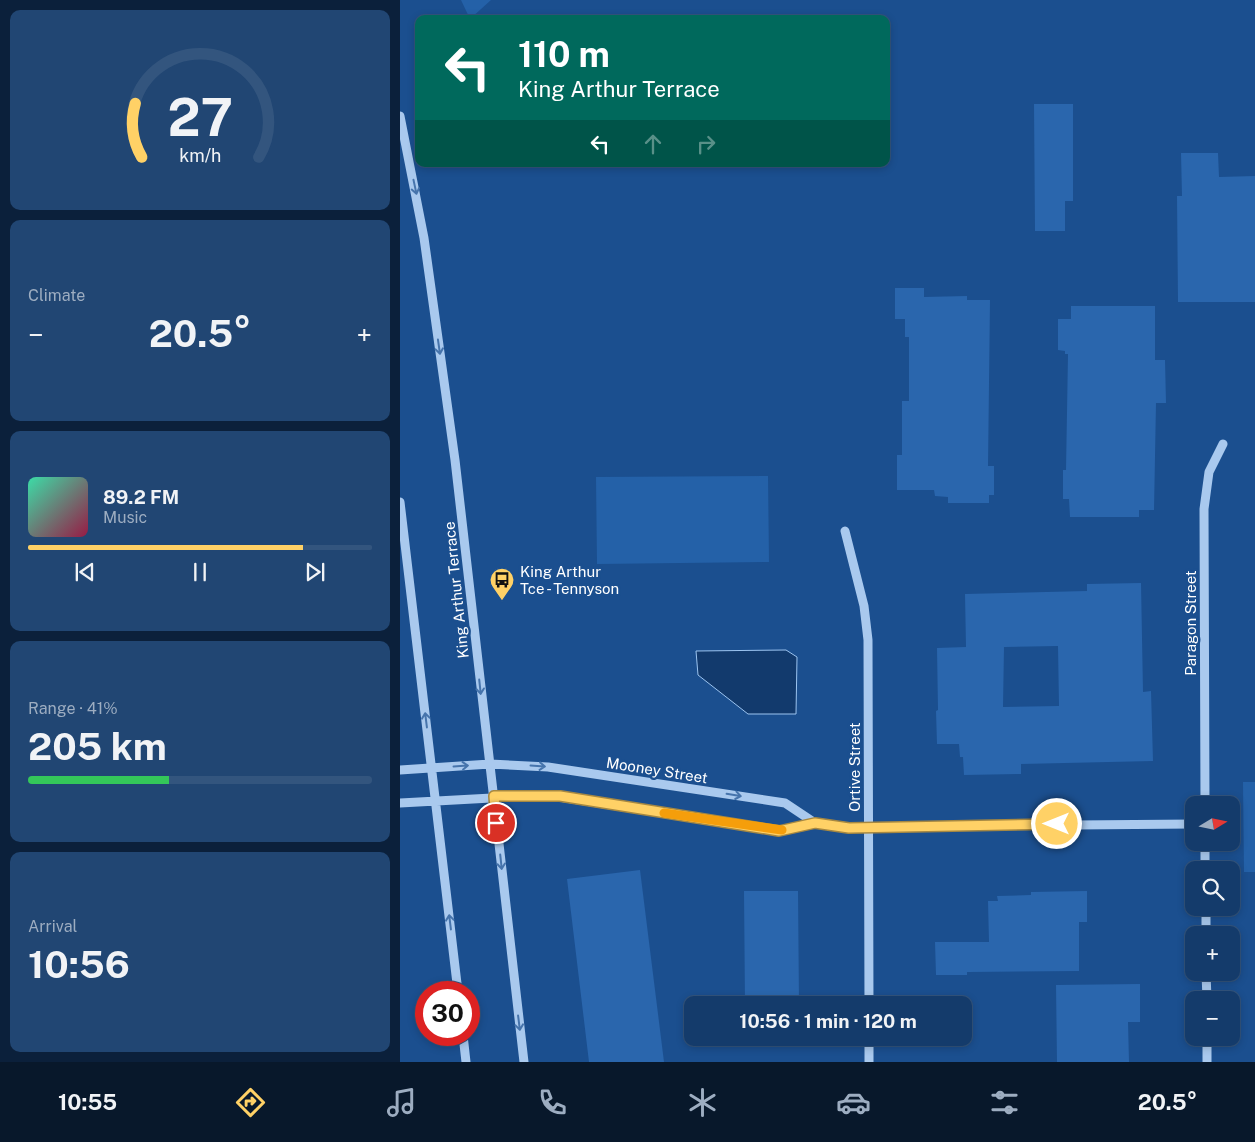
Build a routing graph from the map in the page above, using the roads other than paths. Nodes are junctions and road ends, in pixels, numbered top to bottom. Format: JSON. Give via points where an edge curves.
{"nodes":[{"id":1,"x":400,"y":120,"type":"edge"},
{"id":2,"x":1223,"y":444,"type":"dead end"},
{"id":3,"x":400,"y":502,"type":"edge"},
{"id":4,"x":845,"y":531,"type":"dead end"},
{"id":5,"x":490,"y":764,"type":"junction"},
{"id":6,"x":431,"y":768,"type":"junction"},
{"id":7,"x":400,"y":770,"type":"edge"},
{"id":8,"x":494,"y":796,"type":"junction"},
{"id":9,"x":1205,"y":796,"type":"edge"},
{"id":10,"x":436,"y":801,"type":"junction"},
{"id":11,"x":400,"y":803,"type":"edge"},
{"id":12,"x":815,"y":823,"type":"junction"},
{"id":13,"x":1185,"y":824,"type":"edge"},
{"id":14,"x":868,"y":826,"type":"junction"},
{"id":15,"x":457,"y":981,"type":"edge"},
{"id":16,"x":869,"y":996,"type":"edge"},
{"id":17,"x":464,"y":1046,"type":"edge"},
{"id":18,"x":869,"y":1046,"type":"edge"},
{"id":19,"x":1207,"y":1046,"type":"edge"},
{"id":20,"x":466,"y":1062,"type":"edge"},
{"id":21,"x":524,"y":1062,"type":"edge"},
{"id":22,"x":869,"y":1062,"type":"edge"},
{"id":23,"x":1207,"y":1062,"type":"edge"}],
"edges":[{"from":1,"to":5,"type":"street","name":"King Arthur Terrace","one_way":true,"via":[[424,238]]},
{"from":2,"to":9,"type":"street","name":"Paragon Street","via":[[1210,472],[1204,509]]},
{"from":6,"to":3,"type":"street","one_way":true},
{"from":4,"to":14,"type":"street","name":"Ortive Street","via":[[864,606],[868,640]]},
{"from":6,"to":5,"type":"street","name":"Mooney Street","one_way":true},
{"from":5,"to":8,"type":"street","name":"King Arthur Terrace"},
{"from":5,"to":12,"type":"street","name":"Mooney Street","one_way":true,"via":[[560,768],[785,803]]},
{"from":6,"to":7,"type":"street","name":"Mooney Street"},
{"from":6,"to":10,"type":"street"},
{"from":8,"to":10,"type":"street","name":"Mooney Street"},
{"from":8,"to":12,"type":"street","name":"Mooney Street","via":[[560,796],[779,831]]},
{"from":8,"to":21,"type":"street","name":"King Arthur Terrace","one_way":true},
{"from":10,"to":11,"type":"street","name":"Mooney Street"},
{"from":15,"to":10,"type":"street","one_way":true},
{"from":12,"to":14,"type":"street","name":"Mooney Street","via":[[849,828]]},
{"from":13,"to":14,"type":"street","name":"Mooney Street"},
{"from":14,"to":16,"type":"street","name":"Ortive Street"},
{"from":17,"to":20,"type":"street"},
{"from":18,"to":22,"type":"street"},
{"from":19,"to":23,"type":"street"}]}
